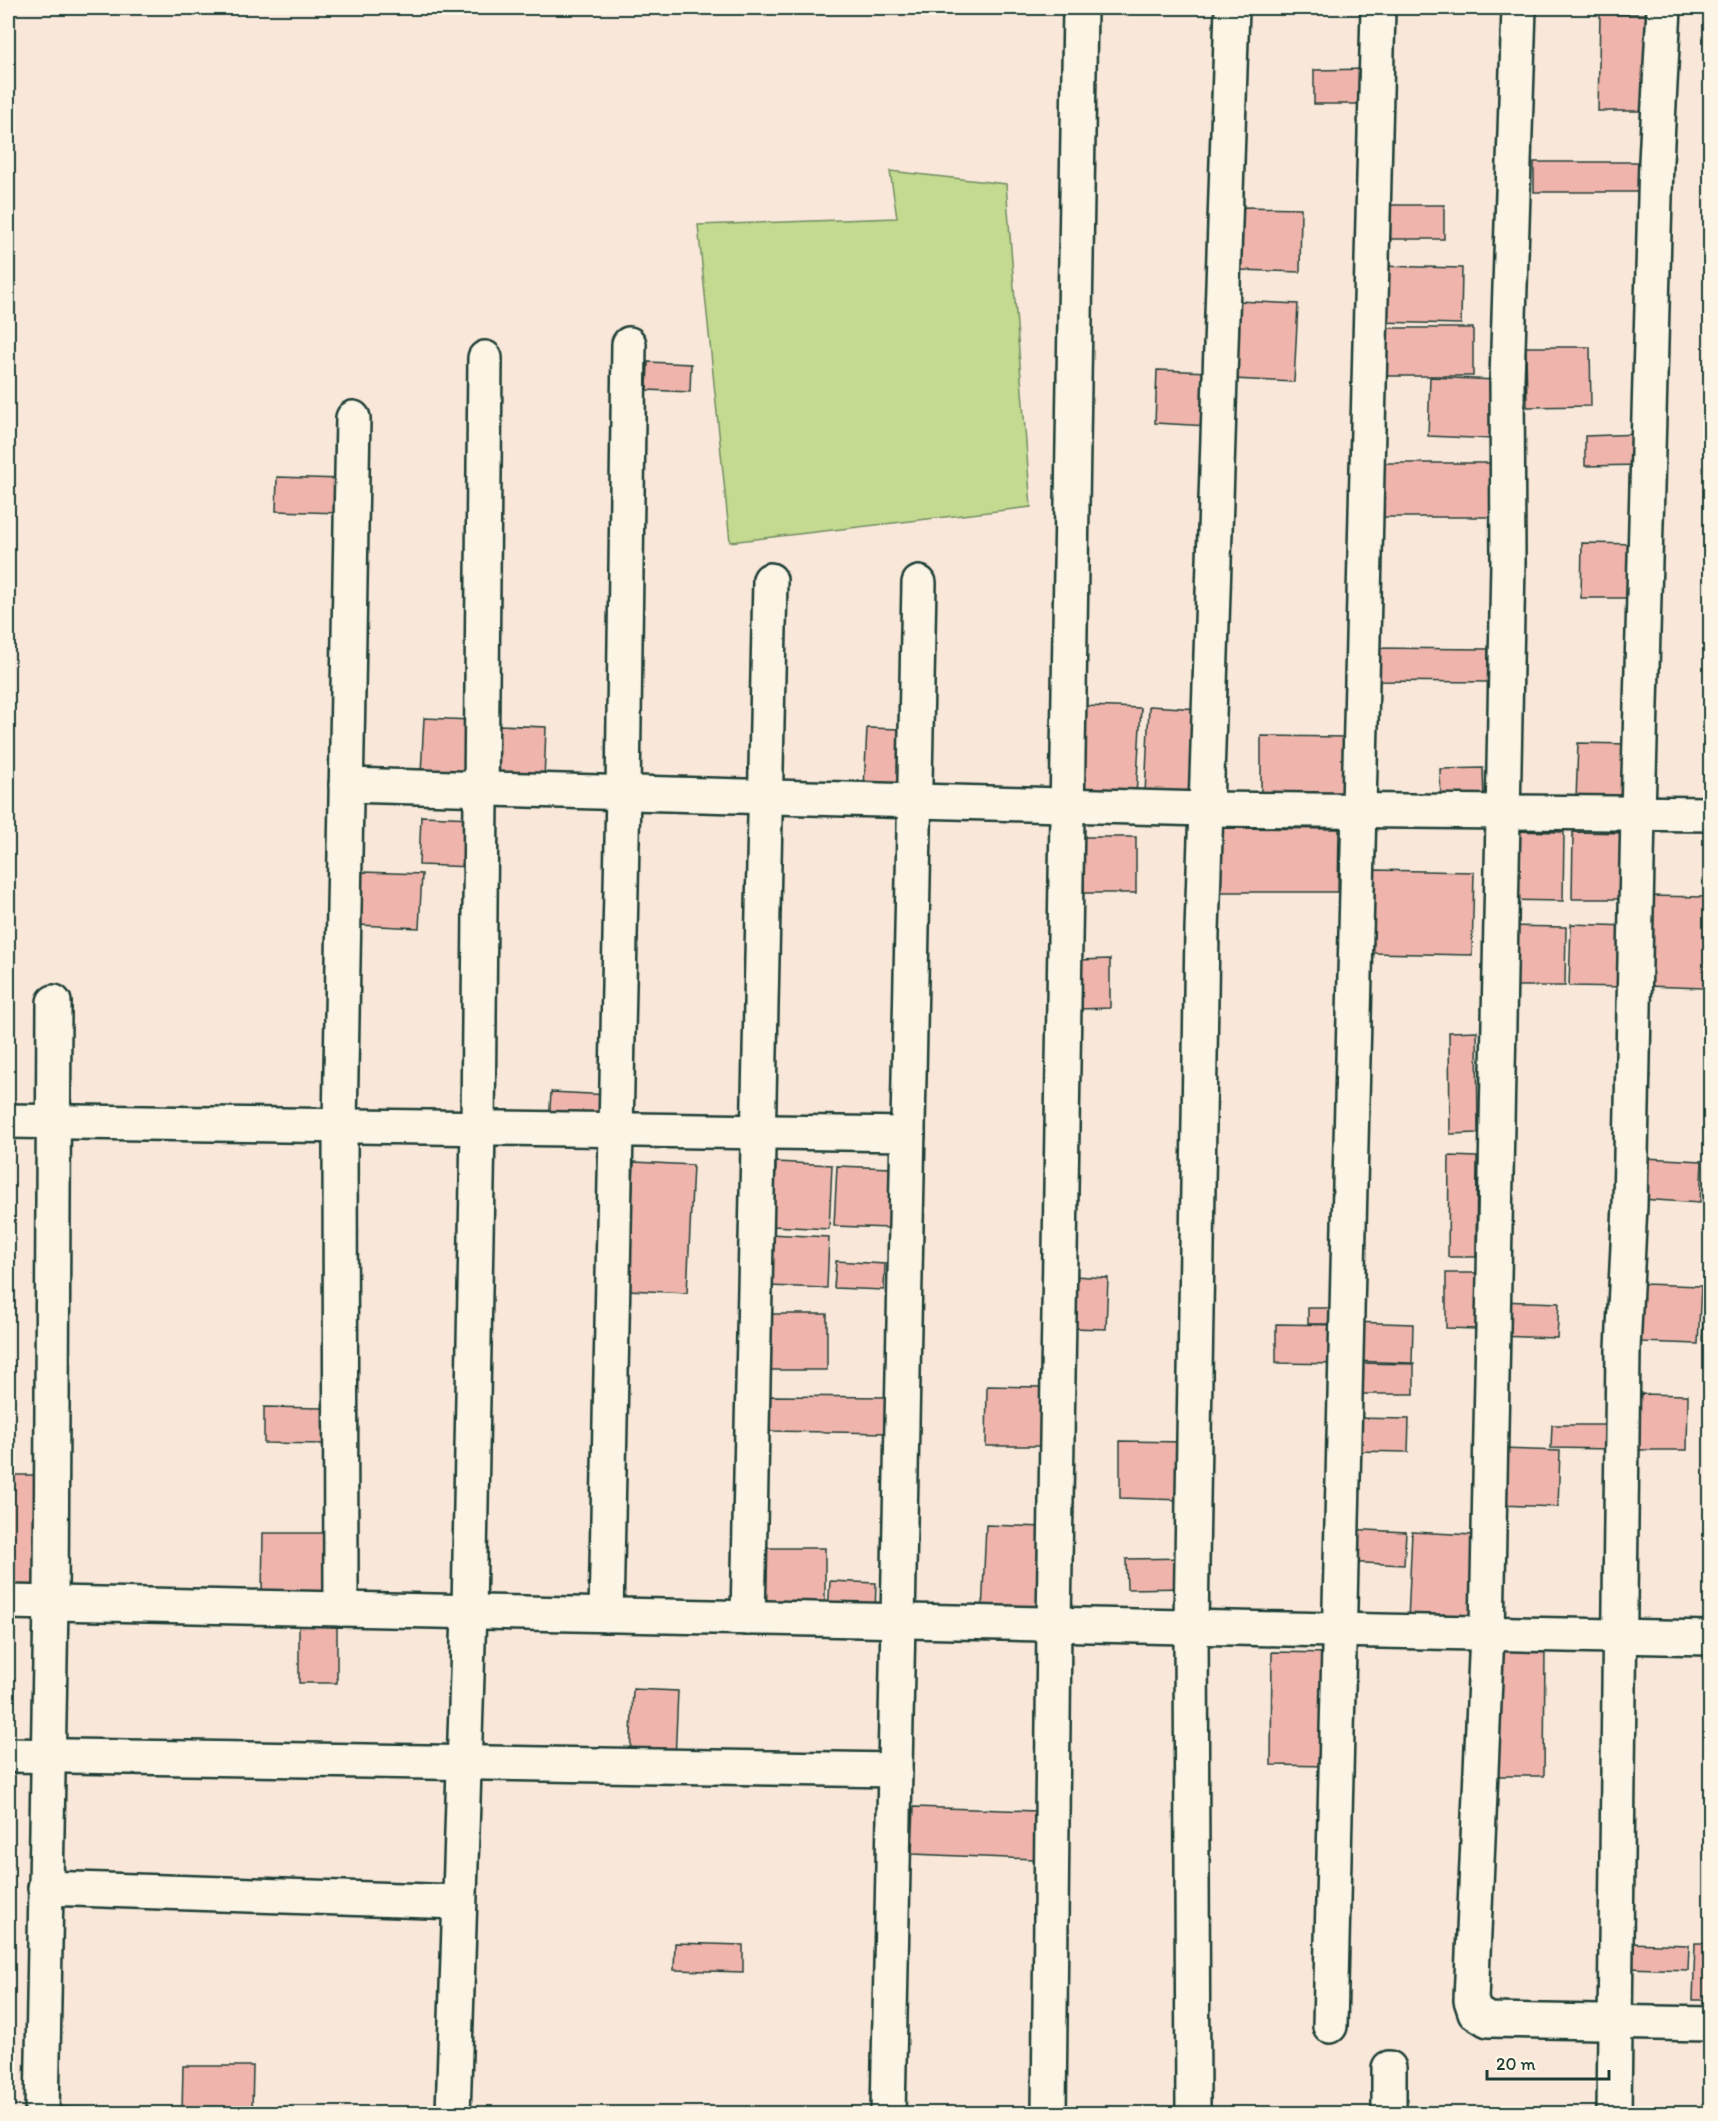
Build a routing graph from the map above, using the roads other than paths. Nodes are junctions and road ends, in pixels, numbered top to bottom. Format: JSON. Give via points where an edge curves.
{"nodes":[{"id":1,"x":1080,"y":8,"type":"edge"},
{"id":2,"x":1232,"y":8,"type":"edge"},
{"id":3,"x":1378,"y":8,"type":"edge"},
{"id":4,"x":1519,"y":8,"type":"edge"},
{"id":5,"x":1664,"y":8,"type":"edge"},
{"id":6,"x":629,"y":344,"type":"dead end"},
{"id":7,"x":485,"y":358,"type":"dead end"},
{"id":8,"x":353,"y":418,"type":"dead end"},
{"id":9,"x":770,"y":580,"type":"dead end"},
{"id":10,"x":919,"y":584,"type":"dead end"},
{"id":11,"x":346,"y":784,"type":"junction"},
{"id":12,"x":481,"y":789,"type":"junction"},
{"id":13,"x":623,"y":792,"type":"junction"},
{"id":14,"x":765,"y":796,"type":"junction"},
{"id":15,"x":915,"y":800,"type":"junction"},
{"id":16,"x":1069,"y":805,"type":"junction"},
{"id":17,"x":1205,"y":810,"type":"junction"},
{"id":18,"x":1359,"y":811,"type":"junction"},
{"id":19,"x":1503,"y":812,"type":"junction"},
{"id":20,"x":1638,"y":813,"type":"junction"},
{"id":21,"x":1710,"y":813,"type":"edge"},
{"id":22,"x":54,"y":1002,"type":"dead end"},
{"id":23,"x":8,"y":1121,"type":"edge"},
{"id":24,"x":52,"y":1122,"type":"junction"},
{"id":25,"x":340,"y":1126,"type":"junction"},
{"id":26,"x":478,"y":1128,"type":"junction"},
{"id":27,"x":616,"y":1130,"type":"junction"},
{"id":28,"x":758,"y":1132,"type":"junction"},
{"id":29,"x":908,"y":1134,"type":"junction"},
{"id":30,"x":8,"y":1602,"type":"edge"},
{"id":31,"x":51,"y":1603,"type":"junction"},
{"id":32,"x":341,"y":1609,"type":"junction"},
{"id":33,"x":469,"y":1612,"type":"junction"},
{"id":34,"x":606,"y":1615,"type":"junction"},
{"id":35,"x":748,"y":1618,"type":"junction"},
{"id":36,"x":898,"y":1621,"type":"junction"},
{"id":37,"x":1054,"y":1624,"type":"junction"},
{"id":38,"x":1191,"y":1627,"type":"junction"},
{"id":39,"x":1339,"y":1630,"type":"junction"},
{"id":40,"x":1487,"y":1633,"type":"junction"},
{"id":41,"x":1618,"y":1636,"type":"junction"},
{"id":42,"x":1710,"y":1638,"type":"edge"},
{"id":43,"x":8,"y":1755,"type":"edge"},
{"id":44,"x":48,"y":1756,"type":"junction"},
{"id":45,"x":463,"y":1763,"type":"junction"},
{"id":46,"x":895,"y":1770,"type":"junction"},
{"id":47,"x":45,"y":1888,"type":"junction"},
{"id":48,"x":459,"y":1902,"type":"junction"},
{"id":49,"x":1614,"y":2021,"type":"junction"},
{"id":50,"x":1710,"y":2024,"type":"edge"},
{"id":51,"x":1330,"y":2026,"type":"dead end"},
{"id":52,"x":1389,"y":2068,"type":"dead end"},
{"id":53,"x":42,"y":2114,"type":"edge"},
{"id":54,"x":453,"y":2114,"type":"edge"},
{"id":55,"x":888,"y":2114,"type":"edge"},
{"id":56,"x":1049,"y":2114,"type":"edge"},
{"id":57,"x":1193,"y":2114,"type":"edge"},
{"id":58,"x":1389,"y":2114,"type":"edge"},
{"id":59,"x":1614,"y":2114,"type":"edge"}],
"edges":[{"from":1,"to":16,"type":"street"},
{"from":2,"to":17,"type":"street"},
{"from":3,"to":18,"type":"street"},
{"from":4,"to":19,"type":"street","via":[[1508,379]]},
{"from":5,"to":20,"type":"street","via":[[1656,161]]},
{"from":6,"to":13,"type":"street"},
{"from":7,"to":12,"type":"street"},
{"from":8,"to":11,"type":"street"},
{"from":9,"to":14,"type":"street"},
{"from":10,"to":15,"type":"street"},
{"from":11,"to":12,"type":"street"},
{"from":11,"to":25,"type":"street"},
{"from":12,"to":13,"type":"street"},
{"from":12,"to":26,"type":"street"},
{"from":13,"to":14,"type":"street"},
{"from":13,"to":27,"type":"street"},
{"from":14,"to":15,"type":"street"},
{"from":14,"to":28,"type":"street"},
{"from":15,"to":16,"type":"street"},
{"from":15,"to":29,"type":"street"},
{"from":16,"to":17,"type":"street"},
{"from":16,"to":37,"type":"street"},
{"from":17,"to":18,"type":"street"},
{"from":17,"to":38,"type":"street"},
{"from":18,"to":19,"type":"street"},
{"from":18,"to":39,"type":"street"},
{"from":19,"to":20,"type":"street"},
{"from":19,"to":40,"type":"street"},
{"from":20,"to":21,"type":"street"},
{"from":20,"to":41,"type":"street"},
{"from":22,"to":24,"type":"street"},
{"from":23,"to":24,"type":"street"},
{"from":24,"to":25,"type":"street"},
{"from":24,"to":31,"type":"street"},
{"from":25,"to":26,"type":"street"},
{"from":25,"to":32,"type":"street"},
{"from":26,"to":27,"type":"street"},
{"from":26,"to":33,"type":"street"},
{"from":27,"to":28,"type":"street"},
{"from":27,"to":34,"type":"street"},
{"from":28,"to":29,"type":"street"},
{"from":28,"to":35,"type":"street"},
{"from":29,"to":36,"type":"street"},
{"from":30,"to":31,"type":"street"},
{"from":31,"to":32,"type":"street"},
{"from":31,"to":44,"type":"street"},
{"from":32,"to":33,"type":"street"},
{"from":33,"to":34,"type":"street"},
{"from":33,"to":45,"type":"street"},
{"from":34,"to":35,"type":"street"},
{"from":35,"to":36,"type":"street"},
{"from":36,"to":37,"type":"street"},
{"from":36,"to":46,"type":"street"},
{"from":37,"to":38,"type":"street"},
{"from":37,"to":56,"type":"street"},
{"from":38,"to":39,"type":"street"},
{"from":38,"to":57,"type":"street"},
{"from":39,"to":40,"type":"street"},
{"from":39,"to":51,"type":"street"},
{"from":40,"to":41,"type":"street"},
{"from":40,"to":49,"type":"street","via":[[1471,2000],[1475,2012],[1488,2020]]},
{"from":41,"to":42,"type":"street"},
{"from":41,"to":49,"type":"street"},
{"from":43,"to":44,"type":"street"},
{"from":44,"to":45,"type":"street"},
{"from":44,"to":47,"type":"street"},
{"from":45,"to":46,"type":"street"},
{"from":45,"to":48,"type":"street"},
{"from":46,"to":55,"type":"street"},
{"from":47,"to":48,"type":"street"},
{"from":47,"to":53,"type":"street"},
{"from":48,"to":54,"type":"street"},
{"from":49,"to":50,"type":"street"},
{"from":49,"to":59,"type":"street"},
{"from":52,"to":58,"type":"street"}]}
